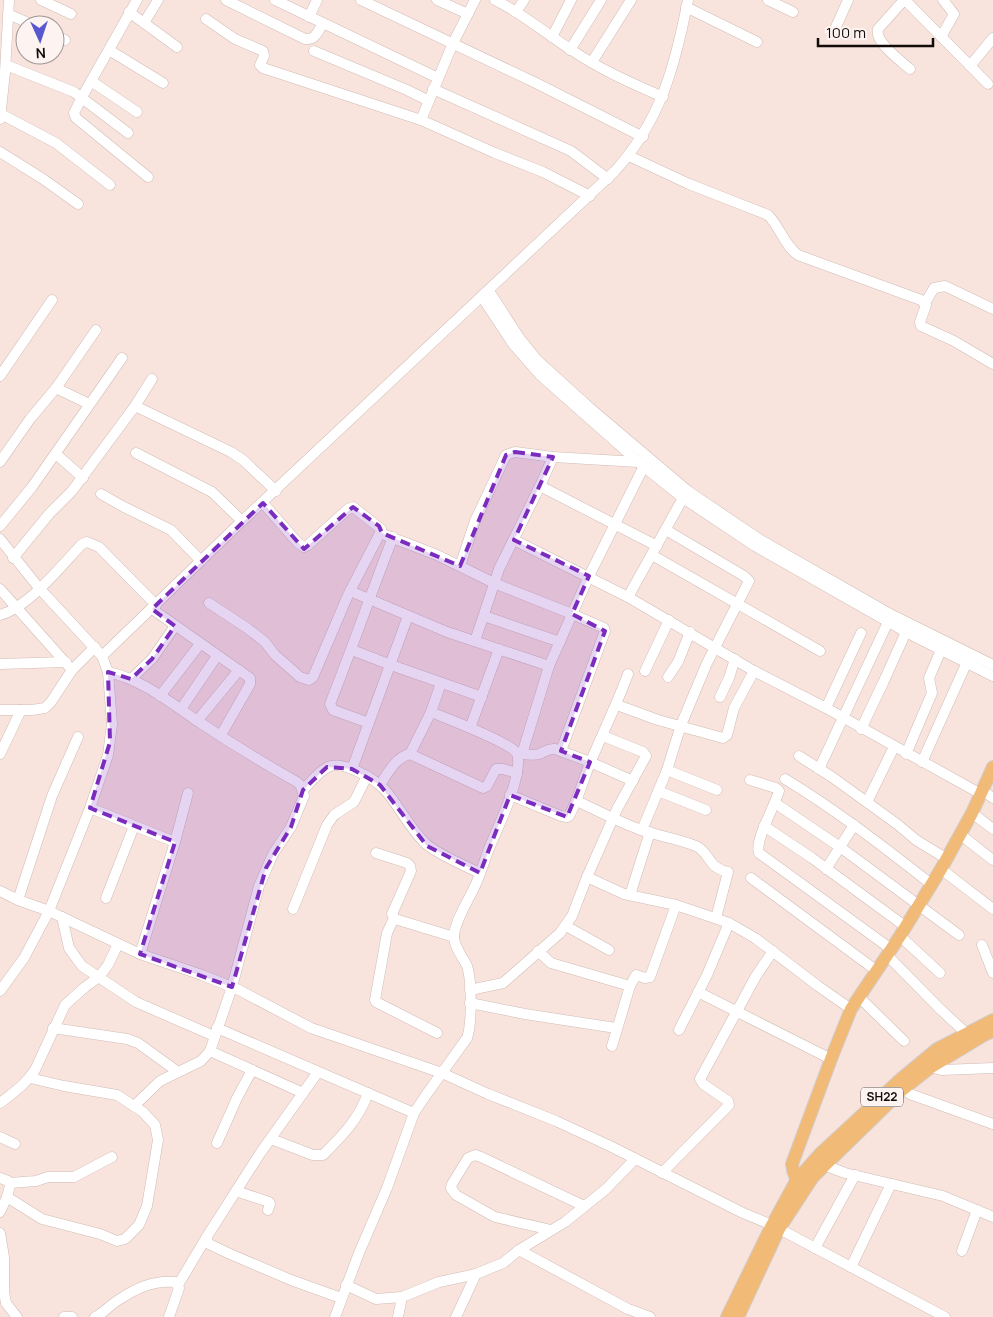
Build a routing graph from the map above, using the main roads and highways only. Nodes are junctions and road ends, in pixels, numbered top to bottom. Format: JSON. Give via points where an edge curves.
{"nodes":[{"id":1,"x":993,"y":769,"type":"edge"},
{"id":2,"x":985,"y":794,"type":"edge"},
{"id":3,"x":993,"y":1020,"type":"edge"},
{"id":4,"x":993,"y":1031,"type":"edge"},
{"id":5,"x":899,"y":1087,"type":"junction"},
{"id":6,"x":800,"y":1186,"type":"junction"},
{"id":7,"x":758,"y":1263,"type":"junction"},
{"id":8,"x":727,"y":1317,"type":"edge"},
{"id":9,"x":738,"y":1317,"type":"edge"}],
"edges":[{"from":1,"to":2,"type":"main road"},
{"from":2,"to":6,"type":"main road","via":[[920,905],[851,1009],[792,1164],[792,1172]]},
{"from":3,"to":5,"type":"main road","number":"SH22","via":[[937,1049]]},
{"from":4,"to":5,"type":"main road","number":"SH22"},
{"from":5,"to":6,"type":"main road","number":"SH22"},
{"from":5,"to":6,"type":"main road","number":"SH22","via":[[820,1154]]},
{"from":6,"to":7,"type":"main road","number":"SH22"},
{"from":7,"to":8,"type":"main road","number":"SH22"},
{"from":7,"to":9,"type":"main road","number":"SH22"}]}
